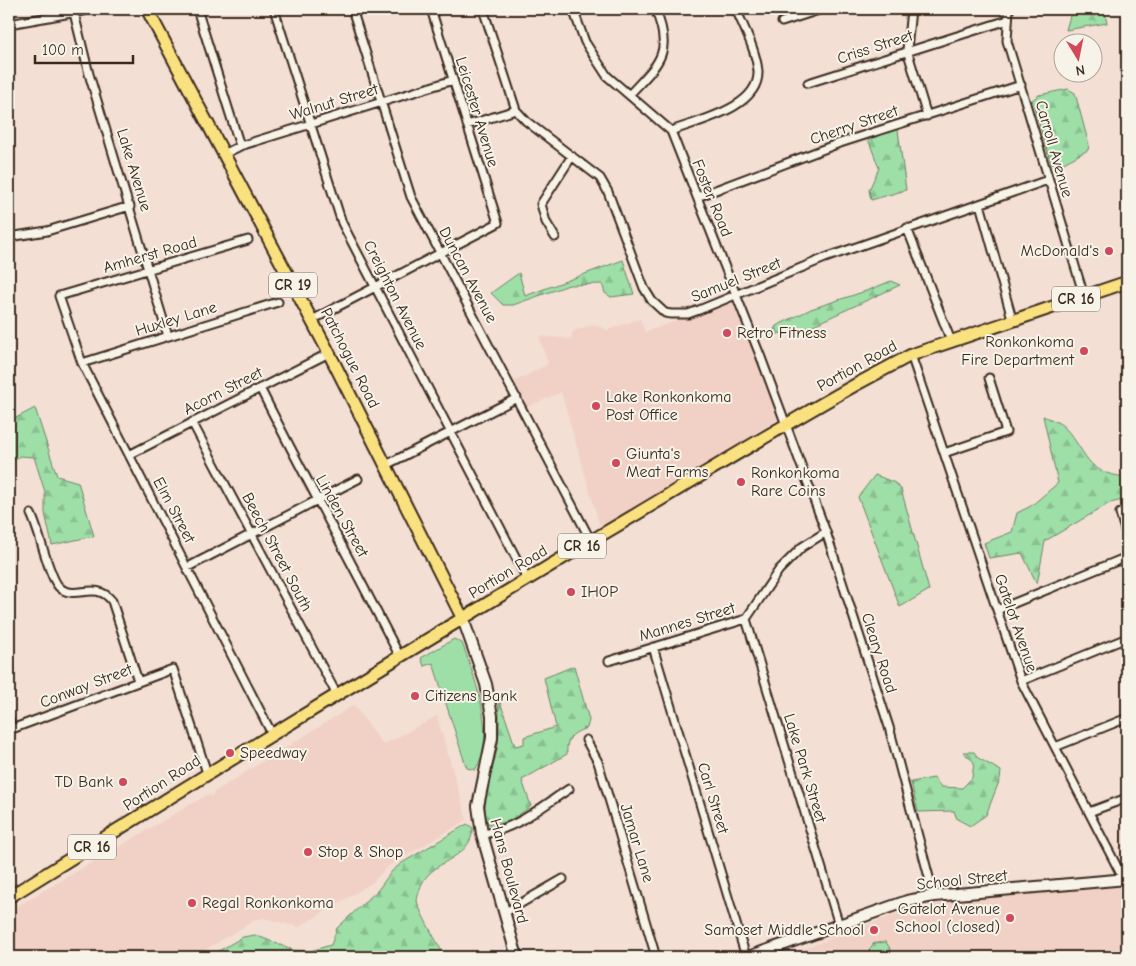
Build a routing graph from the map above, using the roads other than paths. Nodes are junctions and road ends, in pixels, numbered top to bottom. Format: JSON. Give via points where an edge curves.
{"nodes":[{"id":1,"x":94,"y":9,"type":"edge"},
{"id":2,"x":147,"y":9,"type":"edge"},
{"id":3,"x":197,"y":9,"type":"edge"},
{"id":4,"x":274,"y":9,"type":"edge"},
{"id":5,"x":352,"y":9,"type":"edge"},
{"id":6,"x":431,"y":9,"type":"edge"},
{"id":7,"x":483,"y":9,"type":"edge"},
{"id":8,"x":574,"y":9,"type":"edge"},
{"id":9,"x":655,"y":9,"type":"edge"},
{"id":10,"x":736,"y":9,"type":"edge"},
{"id":11,"x":822,"y":9,"type":"edge"},
{"id":12,"x":911,"y":9,"type":"edge"},
{"id":13,"x":1009,"y":9,"type":"edge"},
{"id":14,"x":74,"y":13,"type":"junction"},
{"id":15,"x":1008,"y":20,"type":"junction"},
{"id":16,"x":782,"y":22,"type":"dead end"},
{"id":17,"x":9,"y":24,"type":"edge"},
{"id":18,"x":908,"y":50,"type":"junction"},
{"id":19,"x":453,"y":80,"type":"junction"},
{"id":20,"x":808,"y":83,"type":"dead end"},
{"id":21,"x":1021,"y":85,"type":"junction"},
{"id":22,"x":629,"y":95,"type":"junction"},
{"id":23,"x":381,"y":102,"type":"junction"},
{"id":24,"x":516,"y":110,"type":"junction"},
{"id":25,"x":927,"y":116,"type":"junction"},
{"id":26,"x":311,"y":124,"type":"junction"},
{"id":27,"x":467,"y":125,"type":"junction"},
{"id":28,"x":670,"y":131,"type":"junction"},
{"id":29,"x":240,"y":146,"type":"junction"},
{"id":30,"x":224,"y":154,"type":"junction"},
{"id":31,"x":572,"y":156,"type":"junction"},
{"id":32,"x":1048,"y":180,"type":"junction"},
{"id":33,"x":697,"y":197,"type":"junction"},
{"id":34,"x":980,"y":204,"type":"junction"},
{"id":35,"x":130,"y":206,"type":"junction"},
{"id":36,"x":906,"y":228,"type":"junction"},
{"id":37,"x":555,"y":236,"type":"dead end"},
{"id":38,"x":9,"y":237,"type":"edge"},
{"id":39,"x":248,"y":240,"type":"dead end"},
{"id":40,"x":441,"y":252,"type":"junction"},
{"id":41,"x":150,"y":269,"type":"junction"},
{"id":42,"x":1127,"y":282,"type":"edge"},
{"id":43,"x":375,"y":287,"type":"junction"},
{"id":44,"x":58,"y":296,"type":"joint"},
{"id":45,"x":736,"y":296,"type":"junction"},
{"id":46,"x":1084,"y":296,"type":"junction"},
{"id":47,"x":278,"y":302,"type":"dead end"},
{"id":48,"x":312,"y":320,"type":"junction"},
{"id":49,"x":1012,"y":322,"type":"junction"},
{"id":50,"x":168,"y":336,"type":"junction"},
{"id":51,"x":951,"y":341,"type":"junction"},
{"id":52,"x":329,"y":353,"type":"junction"},
{"id":53,"x":911,"y":355,"type":"junction"},
{"id":54,"x":82,"y":364,"type":"junction"},
{"id":55,"x":989,"y":378,"type":"dead end"},
{"id":56,"x":260,"y":388,"type":"junction"},
{"id":57,"x":516,"y":398,"type":"junction"},
{"id":58,"x":192,"y":422,"type":"junction"},
{"id":59,"x":786,"y":424,"type":"junction"},
{"id":60,"x":450,"y":433,"type":"junction"},
{"id":61,"x":944,"y":453,"type":"junction"},
{"id":62,"x":129,"y":455,"type":"junction"},
{"id":63,"x":386,"y":465,"type":"junction"},
{"id":64,"x":358,"y":479,"type":"dead end"},
{"id":65,"x":316,"y":500,"type":"junction"},
{"id":66,"x":1120,"y":513,"type":"dead end"},
{"id":67,"x":31,"y":514,"type":"dead end"},
{"id":68,"x":826,"y":532,"type":"junction"},
{"id":69,"x":252,"y":534,"type":"junction"},
{"id":70,"x":1127,"y":537,"type":"edge"},
{"id":71,"x":591,"y":541,"type":"junction"},
{"id":72,"x":1127,"y":557,"type":"edge"},
{"id":73,"x":188,"y":567,"type":"junction"},
{"id":74,"x":527,"y":579,"type":"junction"},
{"id":75,"x":997,"y":610,"type":"junction"},
{"id":76,"x":463,"y":619,"type":"junction"},
{"id":77,"x":746,"y":619,"type":"junction"},
{"id":78,"x":1127,"y":638,"type":"edge"},
{"id":79,"x":653,"y":647,"type":"junction"},
{"id":80,"x":400,"y":657,"type":"junction"},
{"id":81,"x":609,"y":661,"type":"dead end"},
{"id":82,"x":138,"y":681,"type":"junction"},
{"id":83,"x":1021,"y":681,"type":"junction"},
{"id":84,"x":337,"y":695,"type":"junction"},
{"id":85,"x":1127,"y":718,"type":"edge"},
{"id":86,"x":9,"y":719,"type":"edge"},
{"id":87,"x":10,"y":729,"type":"edge"},
{"id":88,"x":272,"y":734,"type":"junction"},
{"id":89,"x":586,"y":740,"type":"dead end"},
{"id":90,"x":1055,"y":747,"type":"junction"},
{"id":91,"x":207,"y":773,"type":"junction"},
{"id":92,"x":569,"y":789,"type":"dead end"},
{"id":93,"x":1127,"y":798,"type":"edge"},
{"id":94,"x":1089,"y":812,"type":"junction"},
{"id":95,"x":482,"y":834,"type":"junction"},
{"id":96,"x":563,"y":879,"type":"dead end"},
{"id":97,"x":1126,"y":881,"type":"edge"},
{"id":98,"x":934,"y":896,"type":"junction"},
{"id":99,"x":9,"y":897,"type":"edge"},
{"id":100,"x":504,"y":913,"type":"junction"},
{"id":101,"x":838,"y":925,"type":"junction"},
{"id":102,"x":517,"y":957,"type":"edge"},
{"id":103,"x":656,"y":957,"type":"edge"},
{"id":104,"x":747,"y":957,"type":"edge"}],
"edges":[{"from":1,"to":14,"type":"street"},
{"from":2,"to":30,"type":"main road","name":"Patchogue Road","number":"CR 19"},
{"from":3,"to":29,"type":"street"},
{"from":4,"to":26,"type":"street","name":"Creighton Avenue"},
{"from":5,"to":23,"type":"street","name":"Duncan Avenue"},
{"from":6,"to":19,"type":"street","name":"Leicester Avenue"},
{"from":7,"to":24,"type":"street","name":"Samuel Street"},
{"from":8,"to":22,"type":"street","name":"Foster Road","via":[[594,58],[607,76]]},
{"from":9,"to":22,"type":"street","via":[[664,34],[663,50],[651,71]]},
{"from":10,"to":28,"type":"street","via":[[756,59],[757,82],[753,90],[735,106]]},
{"from":11,"to":16,"type":"street"},
{"from":12,"to":18,"type":"street"},
{"from":13,"to":15,"type":"street","name":"Carroll Avenue"},
{"from":14,"to":17,"type":"street"},
{"from":14,"to":35,"type":"street","name":"Lake Avenue","via":[[89,74]]},
{"from":15,"to":18,"type":"street","name":"Criss Street"},
{"from":15,"to":21,"type":"street","name":"Carroll Avenue","via":[[1007,41]]},
{"from":18,"to":20,"type":"street","name":"Criss Street"},
{"from":18,"to":25,"type":"street"},
{"from":19,"to":23,"type":"street","name":"Walnut Street"},
{"from":19,"to":27,"type":"street","name":"Leicester Avenue"},
{"from":21,"to":25,"type":"street","name":"Cherry Street"},
{"from":21,"to":32,"type":"street","name":"Carroll Avenue"},
{"from":22,"to":28,"type":"street","name":"Foster Road"},
{"from":23,"to":26,"type":"street","name":"Walnut Street"},
{"from":23,"to":40,"type":"street","name":"Duncan Avenue","via":[[411,197]]},
{"from":24,"to":27,"type":"street"},
{"from":24,"to":31,"type":"street","name":"Samuel Street","via":[[526,122]]},
{"from":25,"to":33,"type":"street","name":"Cherry Street","via":[[837,144]]},
{"from":26,"to":29,"type":"street","name":"Walnut Street"},
{"from":26,"to":43,"type":"street","name":"Creighton Avenue","via":[[342,223]]},
{"from":27,"to":40,"type":"street","name":"Leicester Avenue","via":[[498,223]]},
{"from":28,"to":33,"type":"street","name":"Foster Road"},
{"from":29,"to":30,"type":"street","name":"Walnut Street"},
{"from":30,"to":48,"type":"main road","name":"Patchogue Road","number":"CR 19"},
{"from":31,"to":37,"type":"street","via":[[541,204],[546,222]]},
{"from":31,"to":45,"type":"street","name":"Samuel Street","via":[[600,178],[644,288],[661,310],[688,314]]},
{"from":32,"to":34,"type":"street","name":"Samuel Street"},
{"from":32,"to":46,"type":"street","name":"Carroll Avenue"},
{"from":33,"to":45,"type":"street","name":"Foster Road"},
{"from":34,"to":36,"type":"street","name":"Samuel Street"},
{"from":34,"to":49,"type":"street"},
{"from":35,"to":38,"type":"street","via":[[47,230]]},
{"from":35,"to":41,"type":"street","name":"Lake Avenue"},
{"from":36,"to":45,"type":"street","name":"Samuel Street"},
{"from":36,"to":51,"type":"street"},
{"from":39,"to":41,"type":"street","name":"Amherst Road"},
{"from":40,"to":43,"type":"street"},
{"from":40,"to":57,"type":"street","name":"Duncan Avenue"},
{"from":41,"to":44,"type":"street","name":"Amherst Road"},
{"from":41,"to":50,"type":"street","name":"Lake Avenue"},
{"from":42,"to":46,"type":"main road","name":"Portion Road","number":"CR 16"},
{"from":43,"to":48,"type":"street"},
{"from":43,"to":60,"type":"street","name":"Creighton Avenue"},
{"from":44,"to":54,"type":"street","name":"Elm Street"},
{"from":45,"to":59,"type":"street","name":"Foster Road"},
{"from":46,"to":49,"type":"main road","name":"Portion Road","number":"CR 16"},
{"from":47,"to":50,"type":"street","name":"Huxley Lane"},
{"from":48,"to":52,"type":"main road","name":"Patchogue Road","number":"CR 19"},
{"from":49,"to":51,"type":"main road","name":"Portion Road","number":"CR 16"},
{"from":50,"to":54,"type":"street","name":"Huxley Lane"},
{"from":51,"to":53,"type":"main road","name":"Portion Road","number":"CR 16"},
{"from":52,"to":56,"type":"street","name":"Acorn Street"},
{"from":52,"to":63,"type":"main road","name":"Patchogue Road","number":"CR 19"},
{"from":53,"to":59,"type":"main road","name":"Portion Road","number":"CR 16"},
{"from":53,"to":61,"type":"street","name":"Gatelot Avenue"},
{"from":54,"to":62,"type":"street","name":"Elm Street"},
{"from":55,"to":61,"type":"street","via":[[1006,432]]},
{"from":56,"to":58,"type":"street","name":"Acorn Street"},
{"from":56,"to":65,"type":"street","name":"Linden Street"},
{"from":57,"to":60,"type":"street"},
{"from":57,"to":71,"type":"street","name":"Duncan Avenue"},
{"from":58,"to":62,"type":"street","name":"Acorn Street"},
{"from":58,"to":69,"type":"street","name":"Beech Street South"},
{"from":59,"to":68,"type":"street","name":"Cleary Road"},
{"from":59,"to":71,"type":"main road","name":"Portion Road","number":"CR 16"},
{"from":60,"to":63,"type":"street"},
{"from":60,"to":74,"type":"street","name":"Creighton Avenue"},
{"from":61,"to":75,"type":"street","name":"Gatelot Avenue"},
{"from":62,"to":73,"type":"street","name":"Elm Street"},
{"from":63,"to":76,"type":"main road","name":"Patchogue Road","number":"CR 19"},
{"from":64,"to":65,"type":"street"},
{"from":65,"to":69,"type":"street"},
{"from":65,"to":80,"type":"street","name":"Linden Street"},
{"from":66,"to":70,"type":"street"},
{"from":67,"to":82,"type":"street","via":[[59,587],[69,592],[97,590],[112,601]]},
{"from":68,"to":77,"type":"street","name":"Mannes Street","via":[[802,548],[779,570]]},
{"from":68,"to":98,"type":"street","name":"Cleary Road","via":[[888,727]]},
{"from":69,"to":73,"type":"street"},
{"from":69,"to":84,"type":"street","name":"Beech Street South"},
{"from":71,"to":74,"type":"main road","name":"Portion Road","number":"CR 16"},
{"from":72,"to":75,"type":"street"},
{"from":73,"to":88,"type":"street","name":"Elm Street"},
{"from":74,"to":76,"type":"main road","name":"Portion Road","number":"CR 16"},
{"from":75,"to":83,"type":"street","name":"Gatelot Avenue"},
{"from":76,"to":80,"type":"main road","name":"Portion Road","number":"CR 16"},
{"from":76,"to":95,"type":"street","name":"Hans Boulevard","via":[[486,684],[492,716],[492,738],[478,806]]},
{"from":77,"to":79,"type":"street","name":"Mannes Street"},
{"from":77,"to":101,"type":"street","name":"Lake Park Street"},
{"from":78,"to":83,"type":"street"},
{"from":79,"to":81,"type":"street","name":"Mannes Street"},
{"from":79,"to":104,"type":"street","name":"Carl Street"},
{"from":80,"to":84,"type":"main road","name":"Portion Road","number":"CR 16"},
{"from":82,"to":87,"type":"street","name":"Conway Street"},
{"from":82,"to":91,"type":"street","name":"Conway Street","via":[[173,669]]},
{"from":83,"to":90,"type":"street","name":"Gatelot Avenue"},
{"from":84,"to":88,"type":"main road","name":"Portion Road","number":"CR 16"},
{"from":85,"to":90,"type":"street"},
{"from":86,"to":87,"type":"street"},
{"from":88,"to":91,"type":"main road","name":"Portion Road","number":"CR 16"},
{"from":89,"to":103,"type":"street","name":"Jamar Lane","via":[[598,762]]},
{"from":90,"to":94,"type":"street","name":"Gatelot Avenue"},
{"from":91,"to":99,"type":"main road","name":"Portion Road","number":"CR 16"},
{"from":92,"to":95,"type":"street","via":[[516,824],[498,832]]},
{"from":93,"to":94,"type":"street"},
{"from":94,"to":97,"type":"street","name":"Gatelot Avenue"},
{"from":95,"to":100,"type":"street","name":"Hans Boulevard"},
{"from":96,"to":100,"type":"street"},
{"from":97,"to":98,"type":"street","name":"School Street"},
{"from":98,"to":101,"type":"street","name":"School Street","via":[[907,901]]},
{"from":100,"to":102,"type":"street","name":"Hans Boulevard"},
{"from":101,"to":104,"type":"street","name":"School Street"}]}
